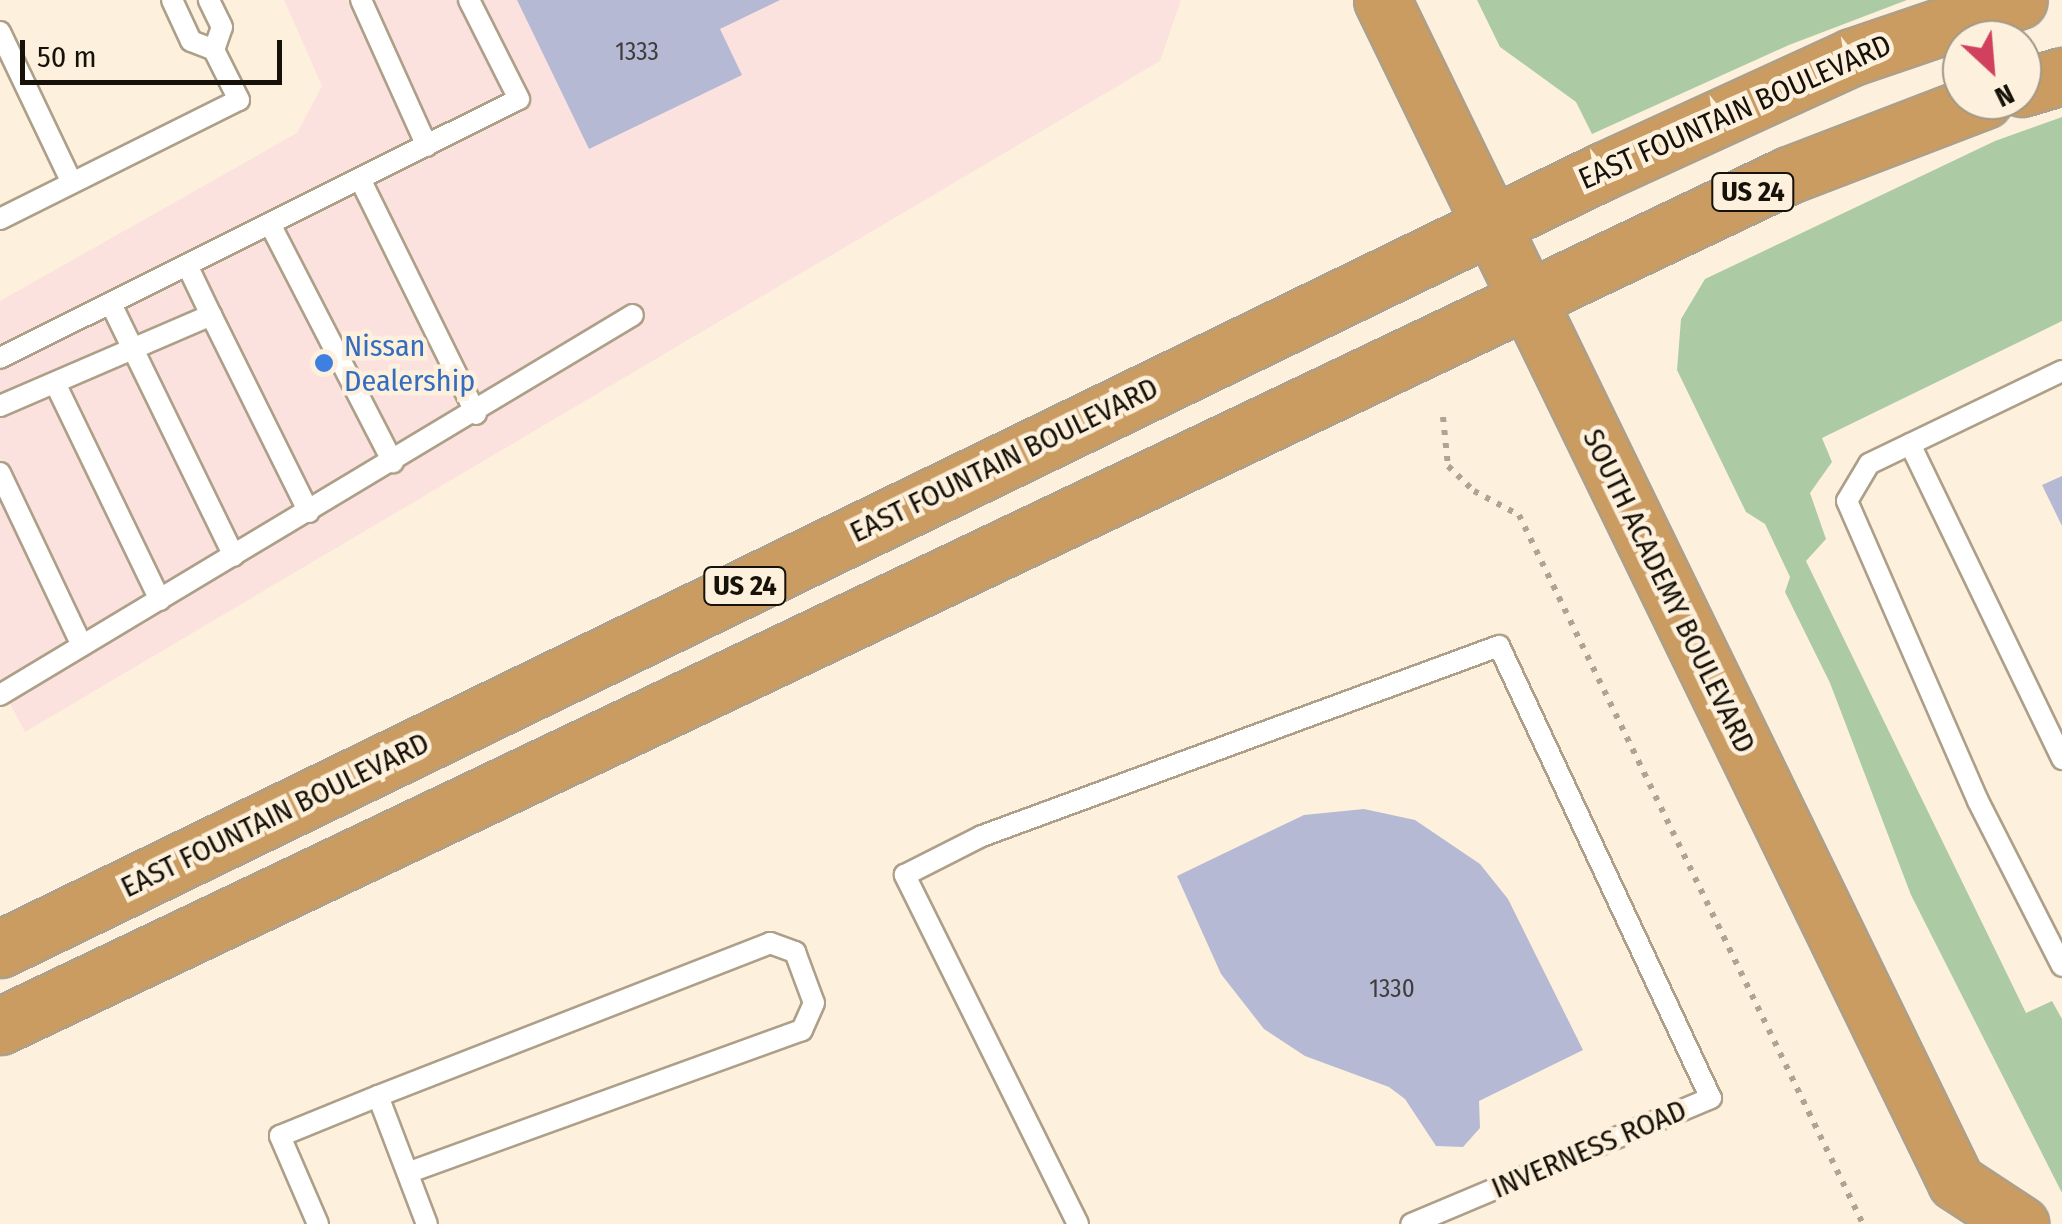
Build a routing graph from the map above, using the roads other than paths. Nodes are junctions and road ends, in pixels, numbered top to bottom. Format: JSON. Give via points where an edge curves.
{"nodes":[{"id":1,"x":172,"y":0,"type":"edge"},
{"id":2,"x":209,"y":0,"type":"edge"},
{"id":3,"x":361,"y":0,"type":"edge"},
{"id":4,"x":468,"y":0,"type":"edge"},
{"id":5,"x":1382,"y":0,"type":"edge"},
{"id":6,"x":2020,"y":0,"type":"edge"},
{"id":7,"x":0,"y":32,"type":"edge"},
{"id":8,"x":214,"y":50,"type":"junction"},
{"id":9,"x":1942,"y":116,"type":"edge"},
{"id":10,"x":428,"y":146,"type":"junction"},
{"id":11,"x":360,"y":180,"type":"junction"},
{"id":12,"x":72,"y":183,"type":"junction"},
{"id":13,"x":0,"y":219,"type":"edge"},
{"id":14,"x":1491,"y":224,"type":"junction"},
{"id":15,"x":270,"y":226,"type":"junction"},
{"id":16,"x":188,"y":267,"type":"junction"},
{"id":17,"x":111,"y":304,"type":"junction"},
{"id":18,"x":1530,"y":304,"type":"junction"},
{"id":19,"x":211,"y":314,"type":"junction"},
{"id":20,"x":633,"y":315,"type":"dead end"},
{"id":21,"x":132,"y":350,"type":"junction"},
{"id":22,"x":0,"y":358,"type":"edge"},
{"id":23,"x":2062,"y":371,"type":"edge"},
{"id":24,"x":55,"y":383,"type":"junction"},
{"id":25,"x":0,"y":406,"type":"edge"},
{"id":26,"x":476,"y":414,"type":"junction"},
{"id":27,"x":1910,"y":444,"type":"junction"},
{"id":28,"x":393,"y":462,"type":"junction"},
{"id":29,"x":0,"y":473,"type":"edge"},
{"id":30,"x":309,"y":512,"type":"junction"},
{"id":31,"x":234,"y":556,"type":"junction"},
{"id":32,"x":160,"y":600,"type":"junction"},
{"id":33,"x":82,"y":646,"type":"junction"},
{"id":34,"x":0,"y":695,"type":"edge"},
{"id":35,"x":2062,"y":759,"type":"edge"},
{"id":36,"x":0,"y":948,"type":"edge"},
{"id":37,"x":2062,"y":966,"type":"edge"},
{"id":38,"x":0,"y":1026,"type":"edge"},
{"id":39,"x":378,"y":1096,"type":"junction"},
{"id":40,"x":408,"y":1173,"type":"junction"},
{"id":41,"x":1952,"y":1203,"type":"edge"},
{"id":42,"x":310,"y":1219,"type":"edge"},
{"id":43,"x":428,"y":1224,"type":"edge"},
{"id":44,"x":1078,"y":1224,"type":"edge"},
{"id":45,"x":1410,"y":1224,"type":"edge"},
{"id":46,"x":2020,"y":1224,"type":"edge"}],
"edges":[{"from":1,"to":8,"type":"lane","via":[[191,40]]},
{"from":2,"to":8,"type":"lane","via":[[222,27]]},
{"from":3,"to":10,"type":"lane"},
{"from":4,"to":10,"type":"lane","via":[[519,99]]},
{"from":5,"to":14,"type":"highway","name":"SOUTH ACADEMY BOULEVARD"},
{"from":6,"to":14,"type":"highway","name":"EAST FOUNTAIN BOULEVARD","number":"US 24","via":[[1852,57]]},
{"from":7,"to":12,"type":"lane"},
{"from":8,"to":12,"type":"lane","via":[[239,100]]},
{"from":9,"to":18,"type":"highway","number":"US 24","via":[[1790,175]]},
{"from":10,"to":11,"type":"lane"},
{"from":11,"to":15,"type":"lane"},
{"from":11,"to":26,"type":"lane"},
{"from":12,"to":13,"type":"lane"},
{"from":14,"to":18,"type":"highway","name":"SOUTH ACADEMY BOULEVARD"},
{"from":14,"to":36,"type":"highway","name":"EAST FOUNTAIN BOULEVARD","number":"US 24"},
{"from":15,"to":16,"type":"lane"},
{"from":15,"to":28,"type":"lane"},
{"from":16,"to":17,"type":"lane"},
{"from":16,"to":19,"type":"lane"},
{"from":17,"to":21,"type":"lane"},
{"from":17,"to":22,"type":"lane"},
{"from":18,"to":38,"type":"highway","number":"US 24"},
{"from":18,"to":41,"type":"highway","name":"SOUTH ACADEMY BOULEVARD"},
{"from":19,"to":21,"type":"lane"},
{"from":19,"to":30,"type":"lane"},
{"from":20,"to":26,"type":"lane"},
{"from":21,"to":24,"type":"lane"},
{"from":21,"to":31,"type":"lane"},
{"from":23,"to":27,"type":"lane"},
{"from":24,"to":25,"type":"lane"},
{"from":24,"to":32,"type":"lane"},
{"from":26,"to":28,"type":"lane"},
{"from":27,"to":35,"type":"lane"},
{"from":27,"to":37,"type":"lane","via":[[1869,464],[1848,502],[1978,801]]},
{"from":28,"to":30,"type":"lane"},
{"from":29,"to":33,"type":"lane"},
{"from":30,"to":31,"type":"lane"},
{"from":31,"to":32,"type":"lane"},
{"from":32,"to":33,"type":"lane"},
{"from":33,"to":34,"type":"lane"},
{"from":39,"to":40,"type":"lane"},
{"from":39,"to":40,"type":"lane","via":[[770,943],[795,952],[814,1003],[802,1030]]},
{"from":39,"to":42,"type":"lane","via":[[280,1136]]},
{"from":40,"to":43,"type":"lane"},
{"from":41,"to":46,"type":"highway","name":"SOUTH ACADEMY BOULEVARD"},
{"from":44,"to":45,"type":"lane","name":"INVERNESS ROAD","via":[[905,875],[982,836],[1499,646],[1711,1098]]}]}
